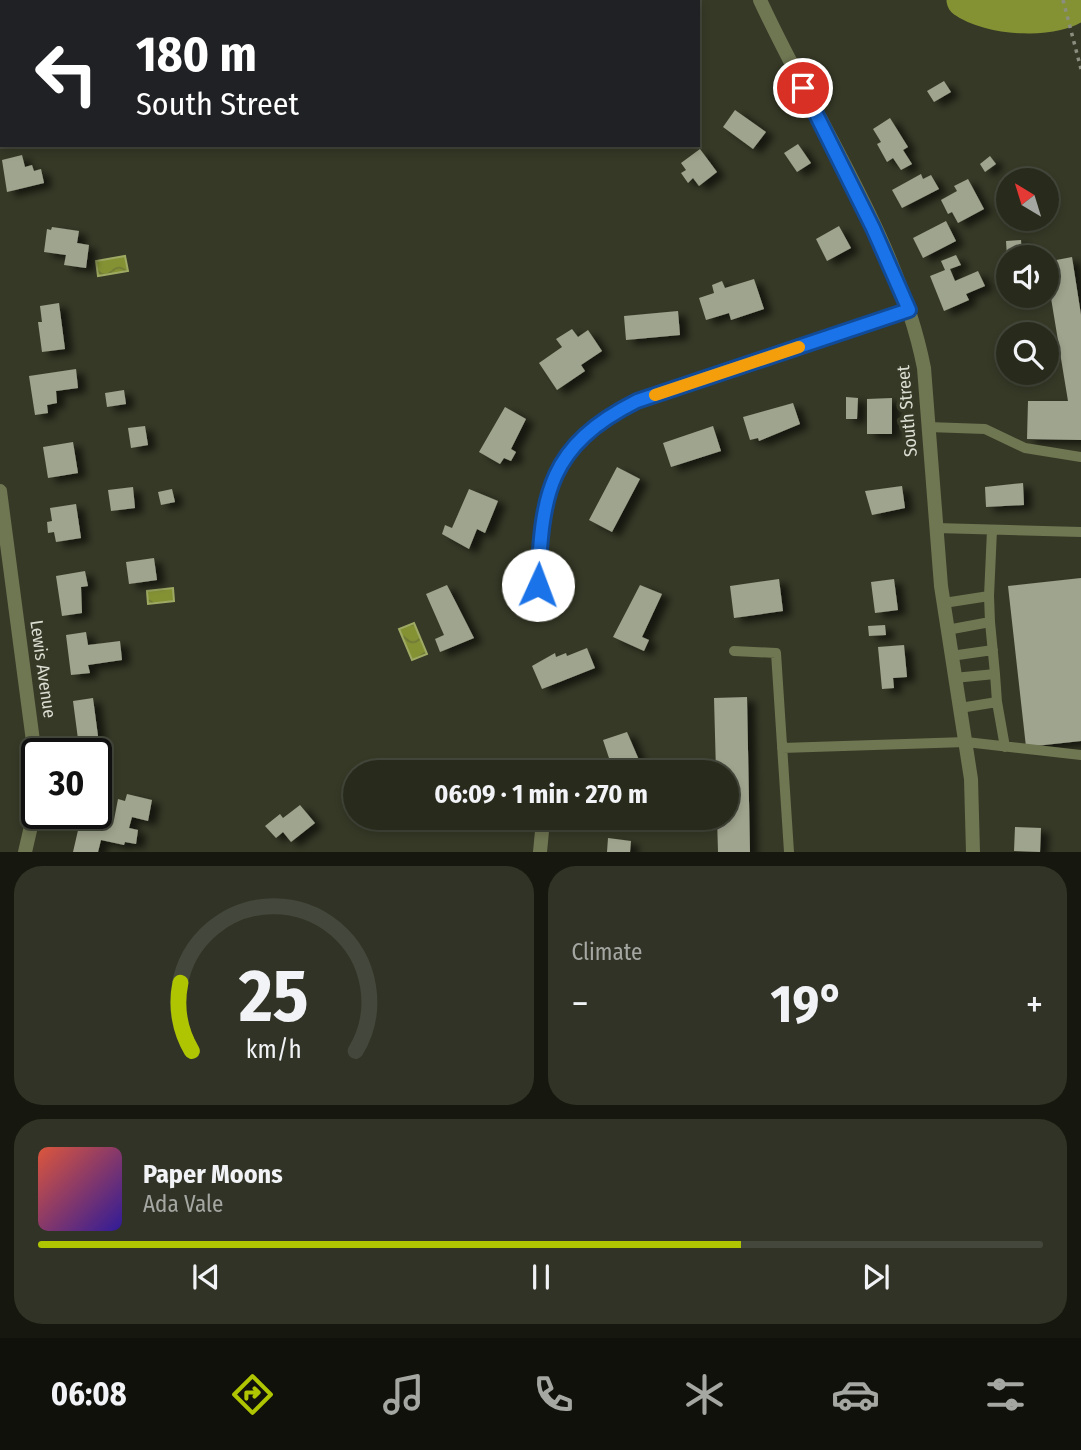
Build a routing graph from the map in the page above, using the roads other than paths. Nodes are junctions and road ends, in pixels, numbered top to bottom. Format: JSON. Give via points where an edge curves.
{"nodes":[{"id":1,"x":760,"y":0,"type":"edge"},
{"id":2,"x":909,"y":310,"type":"junction"},
{"id":3,"x":928,"y":427,"type":"junction"},
{"id":4,"x":1081,"y":457,"type":"edge"},
{"id":5,"x":0,"y":491,"type":"edge"},
{"id":6,"x":936,"y":528,"type":"junction"},
{"id":7,"x":992,"y":530,"type":"junction"},
{"id":8,"x":1081,"y":532,"type":"edge"},
{"id":9,"x":538,"y":585,"type":"dead end"},
{"id":10,"x":989,"y":596,"type":"junction"},
{"id":11,"x":944,"y":603,"type":"junction"},
{"id":12,"x":990,"y":622,"type":"junction"},
{"id":13,"x":947,"y":630,"type":"junction"},
{"id":14,"x":993,"y":650,"type":"junction"},
{"id":15,"x":734,"y":651,"type":"dead end"},
{"id":16,"x":951,"y":656,"type":"junction"},
{"id":17,"x":995,"y":674,"type":"junction"},
{"id":18,"x":954,"y":678,"type":"junction"},
{"id":19,"x":997,"y":702,"type":"junction"},
{"id":20,"x":960,"y":708,"type":"junction"},
{"id":21,"x":966,"y":742,"type":"junction"},
{"id":22,"x":1005,"y":747,"type":"junction"},
{"id":23,"x":782,"y":748,"type":"junction"},
{"id":24,"x":1081,"y":755,"type":"edge"},
{"id":25,"x":542,"y":830,"type":"edge"},
{"id":26,"x":25,"y":852,"type":"edge"},
{"id":27,"x":540,"y":852,"type":"edge"},
{"id":28,"x":789,"y":852,"type":"edge"},
{"id":29,"x":973,"y":852,"type":"edge"}],
"edges":[{"from":1,"to":2,"type":"street","name":"South Street"},
{"from":2,"to":3,"type":"street","name":"South Street","via":[[924,368]]},
{"from":2,"to":9,"type":"street","via":[[637,401],[597,424],[576,442],[548,491],[541,517]]},
{"from":3,"to":4,"type":"lane","via":[[985,429],[1025,448]]},
{"from":3,"to":6,"type":"street","name":"South Street"},
{"from":5,"to":26,"type":"street","name":"Lewis Avenue","via":[[33,741],[35,809]]},
{"from":6,"to":7,"type":"lane"},
{"from":6,"to":11,"type":"street","name":"South Street"},
{"from":7,"to":8,"type":"lane"},
{"from":7,"to":10,"type":"lane"},
{"from":10,"to":11,"type":"lane"},
{"from":10,"to":12,"type":"lane"},
{"from":11,"to":13,"type":"street","name":"South Street"},
{"from":12,"to":13,"type":"lane"},
{"from":12,"to":14,"type":"lane"},
{"from":13,"to":16,"type":"street","name":"South Street"},
{"from":14,"to":16,"type":"lane"},
{"from":14,"to":17,"type":"lane"},
{"from":15,"to":23,"type":"lane","via":[[776,653]]},
{"from":16,"to":18,"type":"street","name":"South Street"},
{"from":17,"to":18,"type":"lane"},
{"from":17,"to":19,"type":"lane"},
{"from":18,"to":20,"type":"street","name":"South Street"},
{"from":19,"to":20,"type":"lane"},
{"from":19,"to":22,"type":"lane"},
{"from":20,"to":21,"type":"street","name":"South Street"},
{"from":21,"to":22,"type":"lane"},
{"from":21,"to":23,"type":"lane"},
{"from":21,"to":29,"type":"street","name":"South Street"},
{"from":22,"to":24,"type":"lane"},
{"from":23,"to":28,"type":"lane"},
{"from":25,"to":27,"type":"street"}]}
